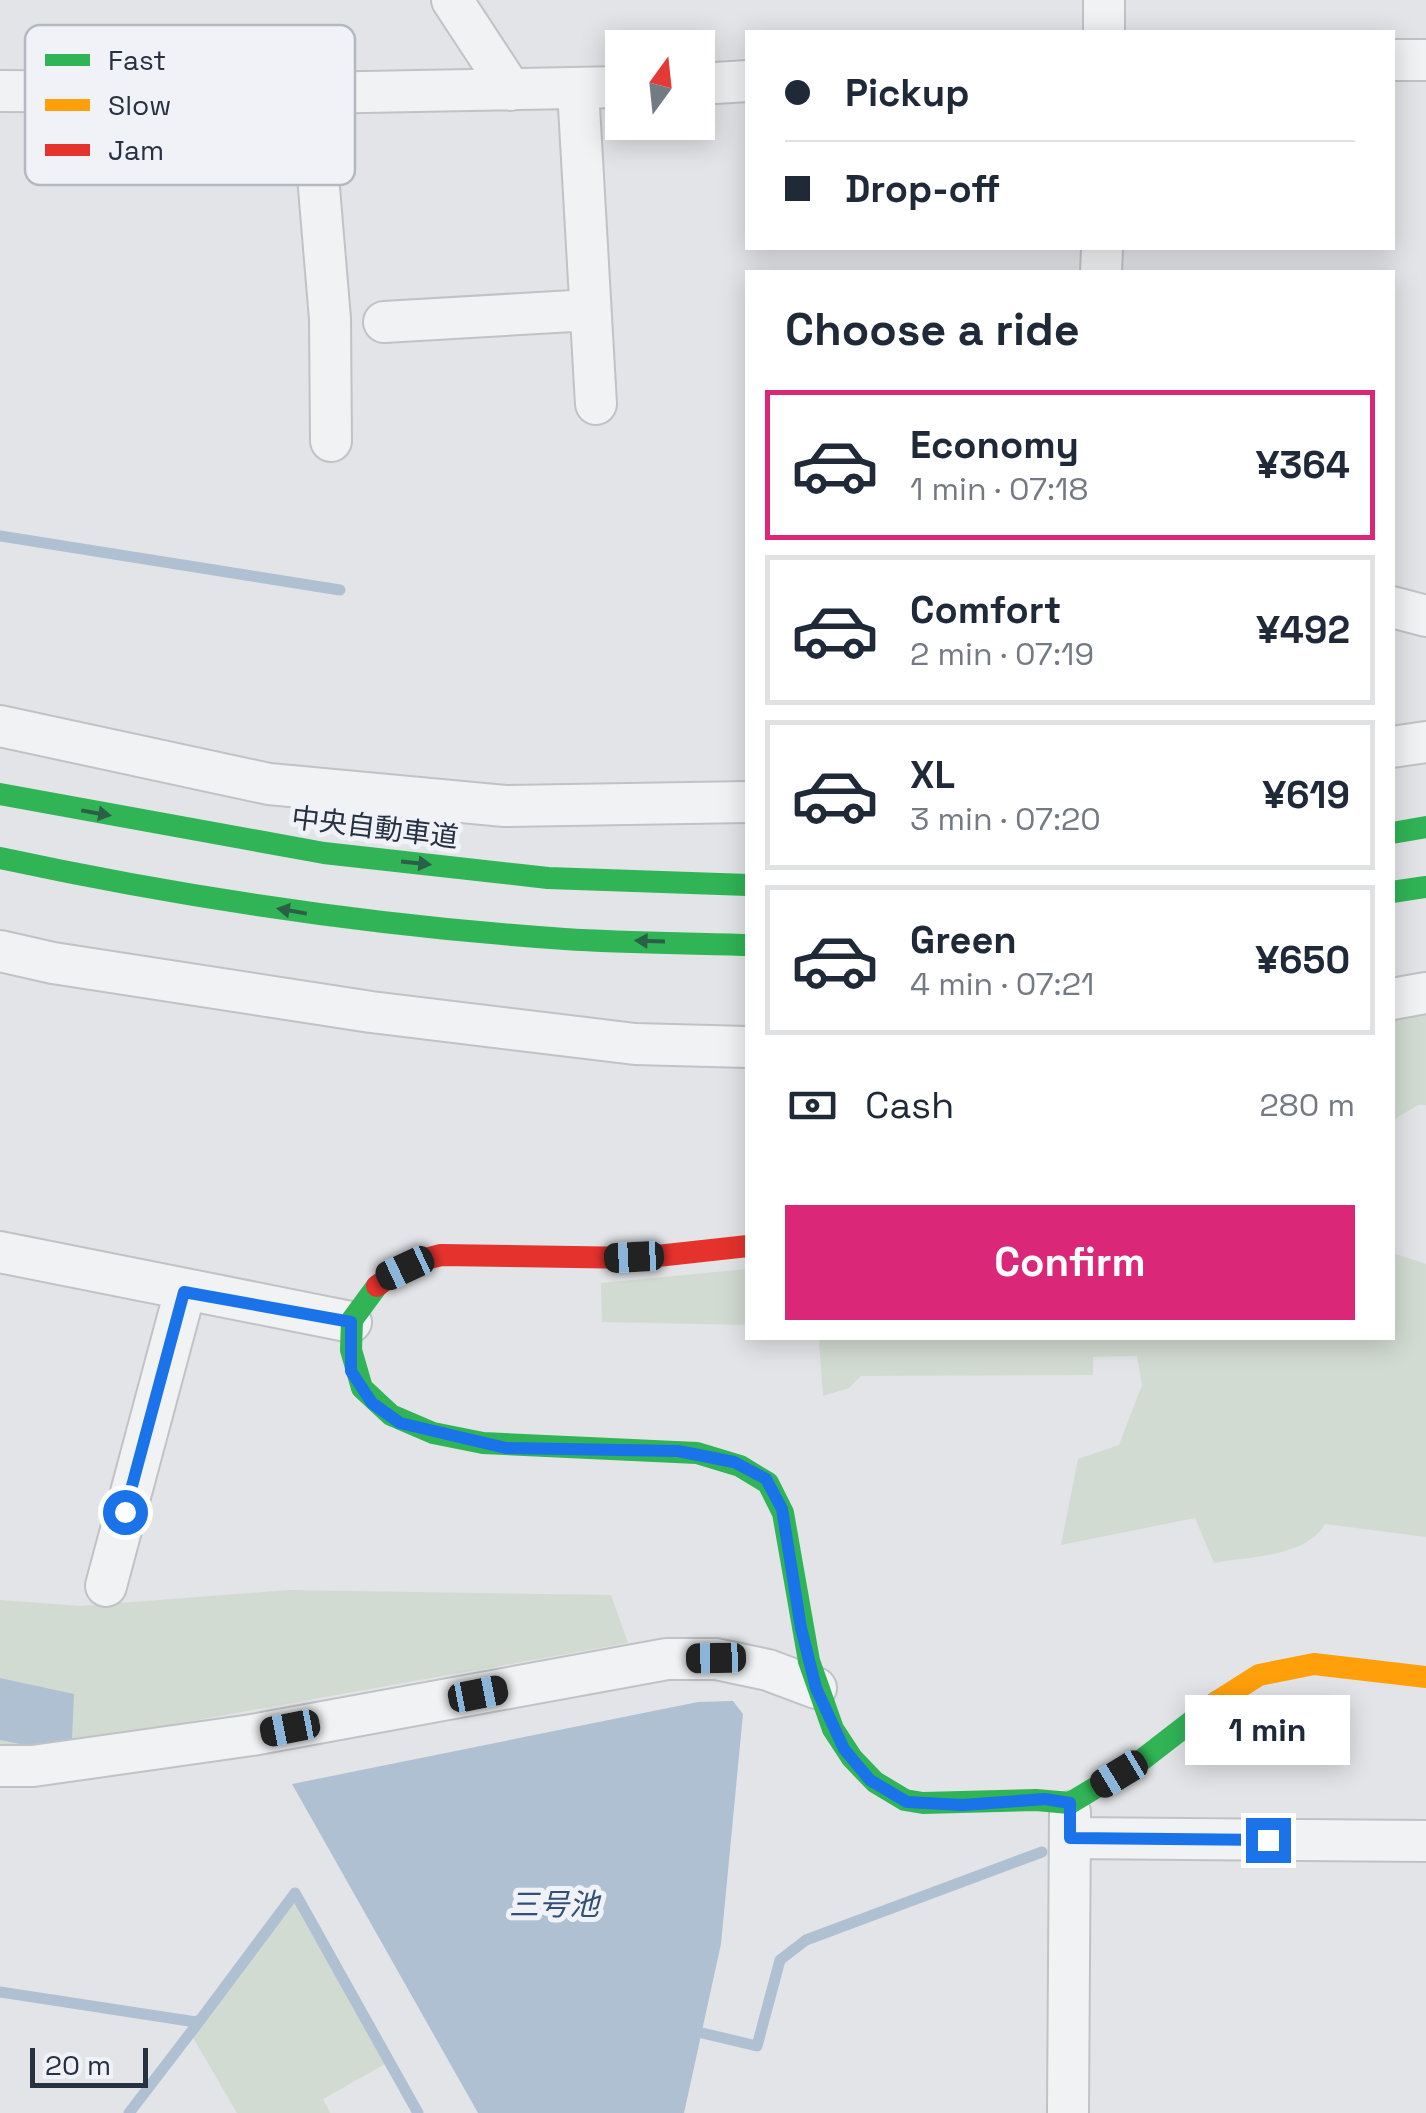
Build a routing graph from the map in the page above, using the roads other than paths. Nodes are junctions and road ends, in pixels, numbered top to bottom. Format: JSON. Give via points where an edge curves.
{"nodes":[{"id":1,"x":452,"y":0,"type":"edge"},
{"id":2,"x":1104,"y":0,"type":"edge"},
{"id":3,"x":1104,"y":30,"type":"edge"},
{"id":4,"x":1395,"y":60,"type":"edge"},
{"id":5,"x":1426,"y":60,"type":"edge"},
{"id":6,"x":745,"y":82,"type":"edge"},
{"id":7,"x":715,"y":83,"type":"edge"},
{"id":8,"x":605,"y":88,"type":"edge"},
{"id":9,"x":512,"y":90,"type":"junction"},
{"id":10,"x":578,"y":90,"type":"junction"},
{"id":11,"x":0,"y":91,"type":"edge"},
{"id":12,"x":25,"y":91,"type":"edge"},
{"id":13,"x":355,"y":92,"type":"edge"},
{"id":14,"x":319,"y":185,"type":"edge"},
{"id":15,"x":590,"y":310,"type":"junction"},
{"id":16,"x":384,"y":322,"type":"dead end"},
{"id":17,"x":596,"y":404,"type":"dead end"},
{"id":18,"x":331,"y":441,"type":"dead end"},
{"id":19,"x":1395,"y":607,"type":"edge"},
{"id":20,"x":1426,"y":616,"type":"edge"},
{"id":21,"x":0,"y":726,"type":"edge"},
{"id":22,"x":1426,"y":742,"type":"edge"},
{"id":23,"x":1395,"y":747,"type":"edge"},
{"id":24,"x":0,"y":794,"type":"edge"},
{"id":25,"x":745,"y":802,"type":"edge"},
{"id":26,"x":1426,"y":827,"type":"edge"},
{"id":27,"x":1395,"y":832,"type":"edge"},
{"id":28,"x":0,"y":858,"type":"edge"},
{"id":29,"x":745,"y":885,"type":"edge"},
{"id":30,"x":1426,"y":887,"type":"edge"},
{"id":31,"x":1395,"y":892,"type":"edge"},
{"id":32,"x":745,"y":945,"type":"edge"},
{"id":33,"x":0,"y":951,"type":"edge"},
{"id":34,"x":1426,"y":993,"type":"edge"},
{"id":35,"x":1395,"y":998,"type":"edge"},
{"id":36,"x":745,"y":1047,"type":"edge"},
{"id":37,"x":745,"y":1247,"type":"edge"},
{"id":38,"x":0,"y":1252,"type":"edge"},
{"id":39,"x":184,"y":1292,"type":"junction"},
{"id":40,"x":351,"y":1322,"type":"junction"},
{"id":41,"x":106,"y":1586,"type":"dead end"},
{"id":42,"x":1426,"y":1678,"type":"edge"},
{"id":43,"x":816,"y":1688,"type":"junction"},
{"id":44,"x":0,"y":1766,"type":"edge"},
{"id":45,"x":1070,"y":1821,"type":"junction"},
{"id":46,"x":1426,"y":1841,"type":"edge"},
{"id":47,"x":1068,"y":2113,"type":"edge"}],
"edges":[{"from":1,"to":9,"type":"street"},
{"from":2,"to":3,"type":"street"},
{"from":4,"to":5,"type":"street"},
{"from":6,"to":7,"type":"street"},
{"from":8,"to":10,"type":"street"},
{"from":9,"to":10,"type":"street"},
{"from":9,"to":13,"type":"street"},
{"from":10,"to":15,"type":"street"},
{"from":11,"to":12,"type":"street"},
{"from":14,"to":18,"type":"street"},
{"from":15,"to":16,"type":"street"},
{"from":15,"to":17,"type":"street"},
{"from":19,"to":20,"type":"street"},
{"from":21,"to":25,"type":"street","via":[[269,784],[505,806]]},
{"from":22,"to":23,"type":"street"},
{"from":24,"to":29,"type":"main road","name":"中央自動車道","one_way":true,"via":[[324,853],[548,878]]},
{"from":26,"to":27,"type":"main road"},
{"from":32,"to":28,"type":"main road","one_way":true,"via":[[545,938],[312,914]]},
{"from":30,"to":31,"type":"main road"},
{"from":33,"to":36,"type":"street","via":[[371,1012],[635,1044]]},
{"from":34,"to":35,"type":"street"},
{"from":37,"to":40,"type":"main road","via":[[596,1259],[430,1256],[380,1280]]},
{"from":38,"to":39,"type":"street"},
{"from":39,"to":40,"type":"street"},
{"from":39,"to":41,"type":"street"},
{"from":40,"to":43,"type":"main road","via":[[351,1371],[372,1403],[400,1423],[506,1448],[678,1451],[734,1462],[766,1479],[782,1509]]},
{"from":42,"to":45,"type":"main road","via":[[1314,1664],[1260,1675],[1203,1710]]},
{"from":43,"to":44,"type":"street","via":[[716,1658],[667,1659],[252,1735]]},
{"from":43,"to":45,"type":"main road","via":[[844,1749],[870,1780],[907,1802],[1045,1799]]},
{"from":45,"to":46,"type":"street"},
{"from":45,"to":47,"type":"street"}]}
